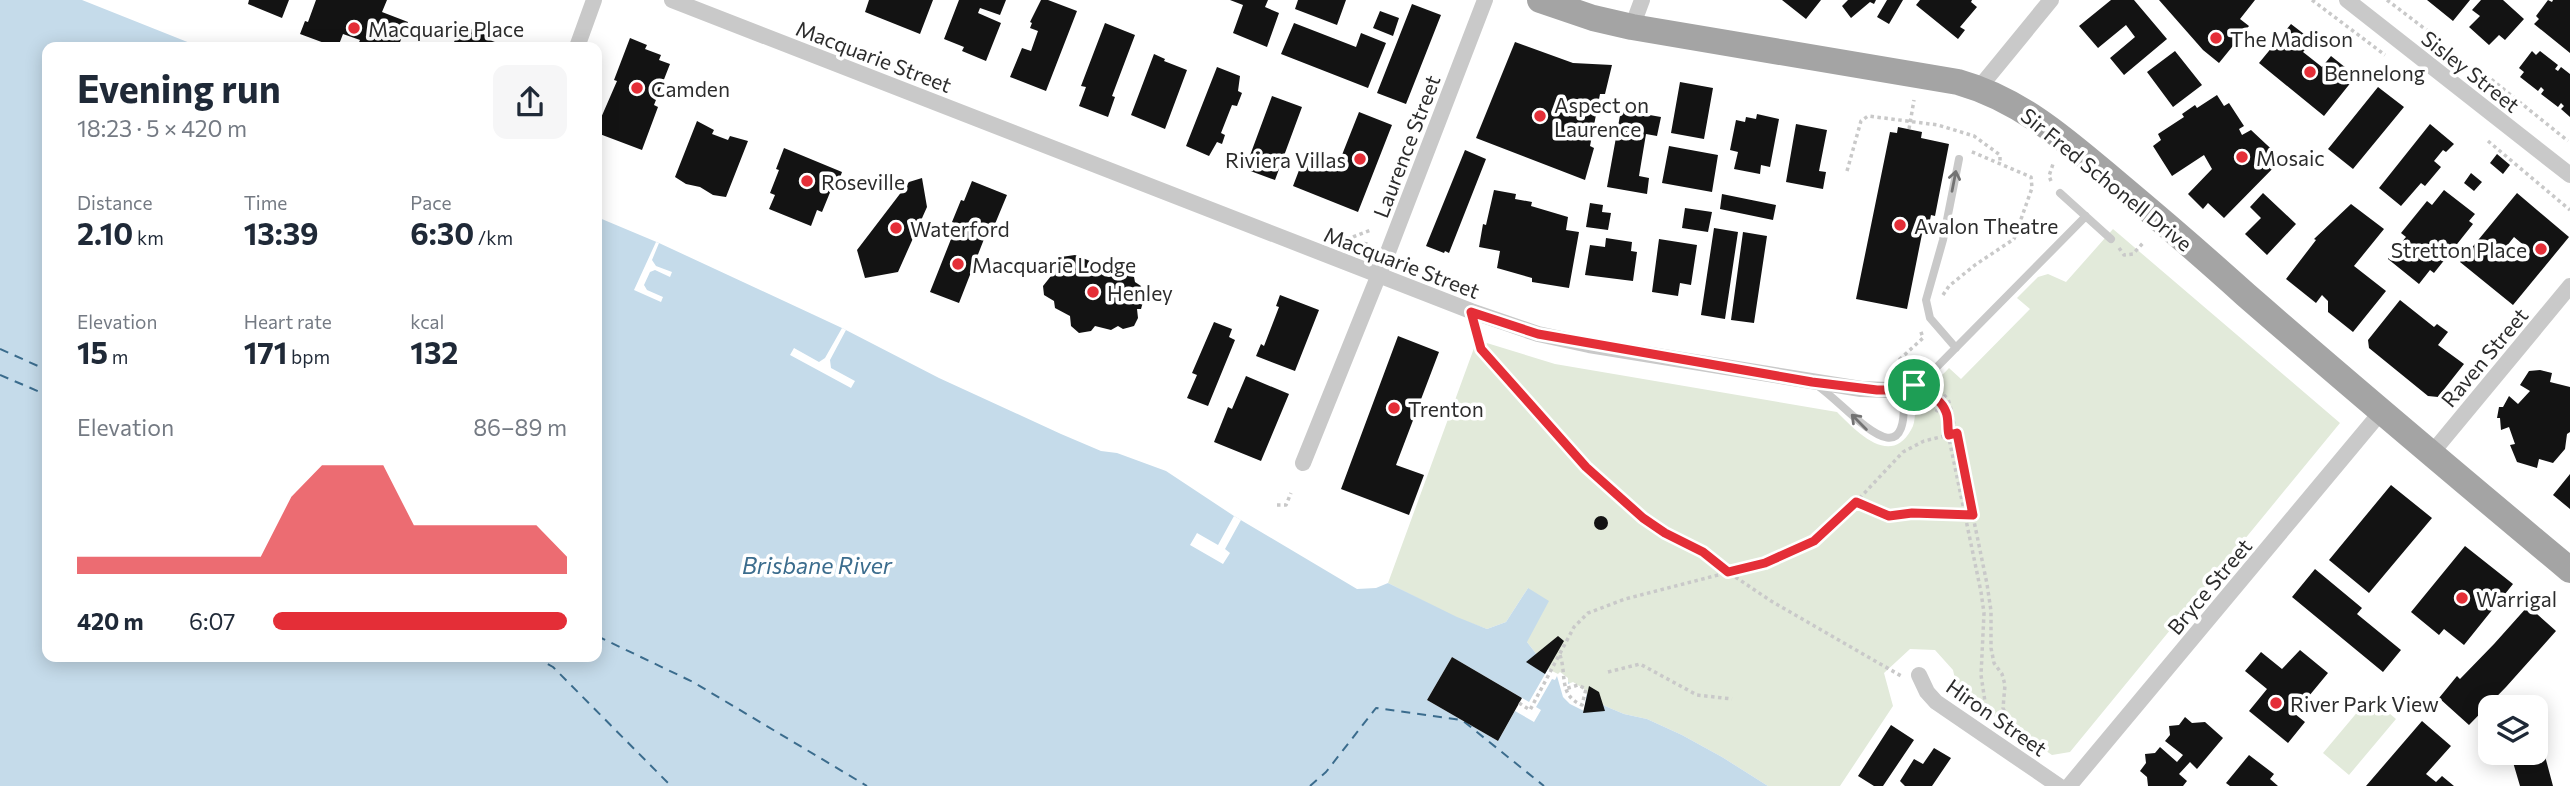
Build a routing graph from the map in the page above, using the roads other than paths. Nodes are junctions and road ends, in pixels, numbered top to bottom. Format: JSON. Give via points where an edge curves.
{"nodes":[{"id":1,"x":594,"y":0,"type":"edge"},
{"id":2,"x":672,"y":0,"type":"edge"},
{"id":3,"x":1485,"y":0,"type":"edge"},
{"id":4,"x":1540,"y":0,"type":"edge"},
{"id":5,"x":1642,"y":0,"type":"edge"},
{"id":6,"x":2051,"y":0,"type":"edge"},
{"id":7,"x":2347,"y":0,"type":"edge"},
{"id":8,"x":1632,"y":27,"type":"junction"},
{"id":9,"x":579,"y":42,"type":"edge"},
{"id":10,"x":1979,"y":88,"type":"junction"},
{"id":11,"x":1959,"y":159,"type":"dead end"},
{"id":12,"x":2570,"y":175,"type":"edge"},
{"id":13,"x":2060,"y":192,"type":"dead end"},
{"id":14,"x":2086,"y":216,"type":"junction"},
{"id":15,"x":2111,"y":239,"type":"road end"},
{"id":16,"x":1379,"y":275,"type":"junction"},
{"id":17,"x":2570,"y":286,"type":"edge"},
{"id":18,"x":1956,"y":348,"type":"junction"},
{"id":19,"x":1812,"y":382,"type":"junction"},
{"id":20,"x":1908,"y":386,"type":"junction"},
{"id":21,"x":2381,"y":412,"type":"junction"},
{"id":22,"x":2431,"y":454,"type":"junction"},
{"id":23,"x":1303,"y":463,"type":"dead end"},
{"id":24,"x":2570,"y":570,"type":"edge"},
{"id":25,"x":1919,"y":675,"type":"dead end"},
{"id":26,"x":2059,"y":786,"type":"edge"},
{"id":27,"x":2069,"y":786,"type":"edge"}],
"edges":[{"from":1,"to":9,"type":"street"},
{"from":2,"to":16,"type":"street","name":"Macquarie Street"},
{"from":3,"to":16,"type":"street","name":"Laurence Street"},
{"from":4,"to":8,"type":"main road","name":"Sir Fred Schonell Drive"},
{"from":5,"to":8,"type":"street"},
{"from":6,"to":10,"type":"street"},
{"from":7,"to":12,"type":"street","name":"Sisley Street"},
{"from":8,"to":10,"type":"main road","name":"Sir Fred Schonell Drive"},
{"from":10,"to":21,"type":"main road","name":"Sir Fred Schonell Drive","via":[[2022,108],[2062,136]]},
{"from":18,"to":11,"type":"lane","one_way":true,"via":[[1932,321],[1926,295]]},
{"from":13,"to":14,"type":"lane"},
{"from":14,"to":15,"type":"lane"},
{"from":14,"to":18,"type":"lane"},
{"from":16,"to":19,"type":"street","name":"Macquarie Street","via":[[1538,334]]},
{"from":16,"to":23,"type":"street","name":"Laurence Street"},
{"from":17,"to":22,"type":"street","name":"Raven Street"},
{"from":18,"to":20,"type":"lane","via":[[1927,377]]},
{"from":19,"to":20,"type":"street","name":"Macquarie Street","via":[[1877,390]]},
{"from":20,"to":19,"type":"lane","one_way":true,"via":[[1903,426],[1883,438],[1868,431]]},
{"from":21,"to":22,"type":"main road","name":"Sir Fred Schonell Drive"},
{"from":21,"to":27,"type":"street","name":"Bryce Street"},
{"from":22,"to":24,"type":"main road","name":"Sir Fred Schonell Drive"},
{"from":25,"to":26,"type":"street","name":"Hiron Street","via":[[1936,702]]}]}
